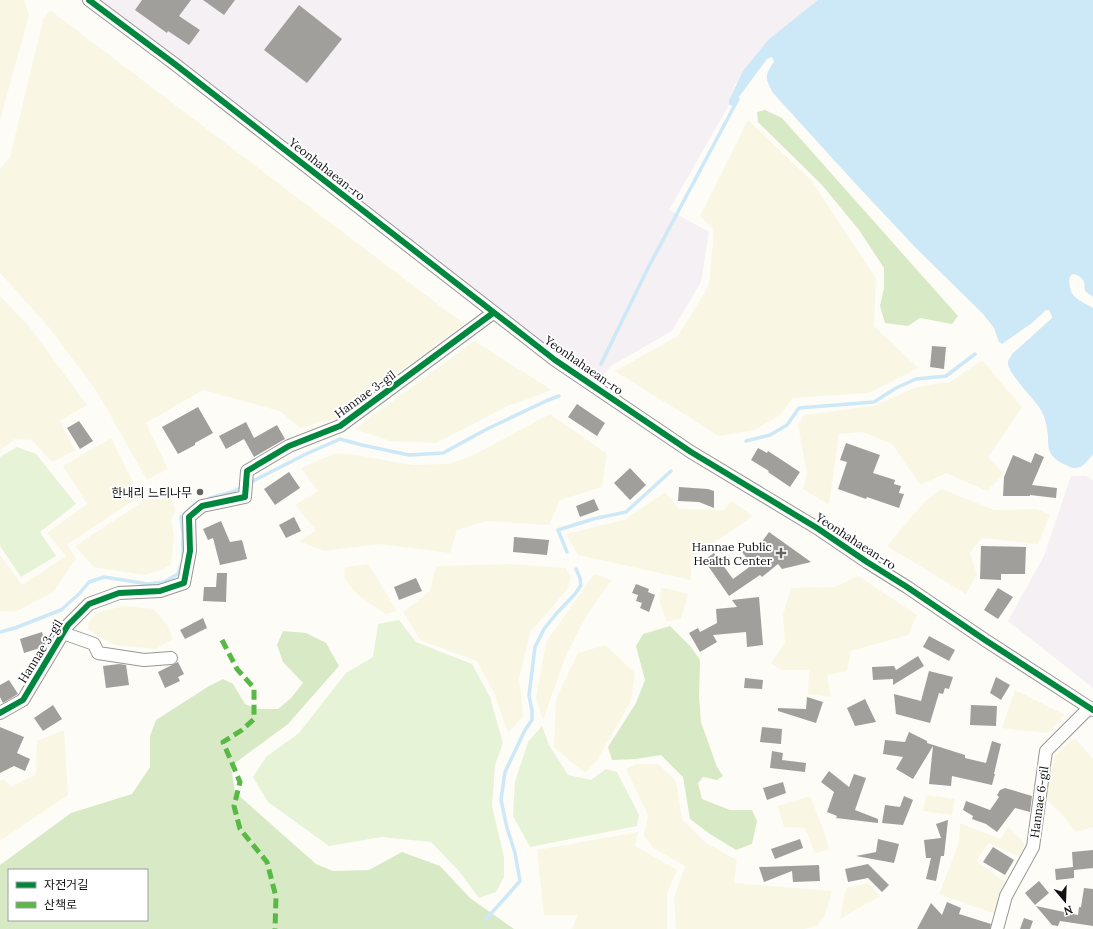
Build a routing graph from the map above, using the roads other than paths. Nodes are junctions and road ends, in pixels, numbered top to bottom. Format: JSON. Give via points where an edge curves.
{"nodes":[{"id":1,"x":89,"y":0,"type":"edge"},
{"id":2,"x":493,"y":313,"type":"junction"},
{"id":3,"x":63,"y":633,"type":"junction"},
{"id":4,"x":171,"y":658,"type":"dead end"},
{"id":5,"x":1091,"y":709,"type":"edge"},
{"id":6,"x":0,"y":713,"type":"edge"},
{"id":7,"x":998,"y":929,"type":"edge"}],
"edges":[{"from":1,"to":2,"type":"street","name":"Yeonhahaean-ro"},
{"from":2,"to":3,"type":"street","name":"Hannae 3-gil","via":[[340,426],[289,446],[247,471],[245,497],[202,506],[189,517],[190,551],[184,583],[160,591],[119,593],[89,604]]},
{"from":2,"to":5,"type":"street","name":"Yeonhahaean-ro","via":[[555,360],[691,452],[817,528]]},
{"from":3,"to":4,"type":"street","via":[[94,644],[98,653],[144,660]]},
{"from":3,"to":6,"type":"street","name":"Hannae 3-gil","via":[[23,700]]},
{"from":5,"to":7,"type":"street","name":"Hannae 6-gil","via":[[1046,751],[1033,847],[1006,896]]}]}
